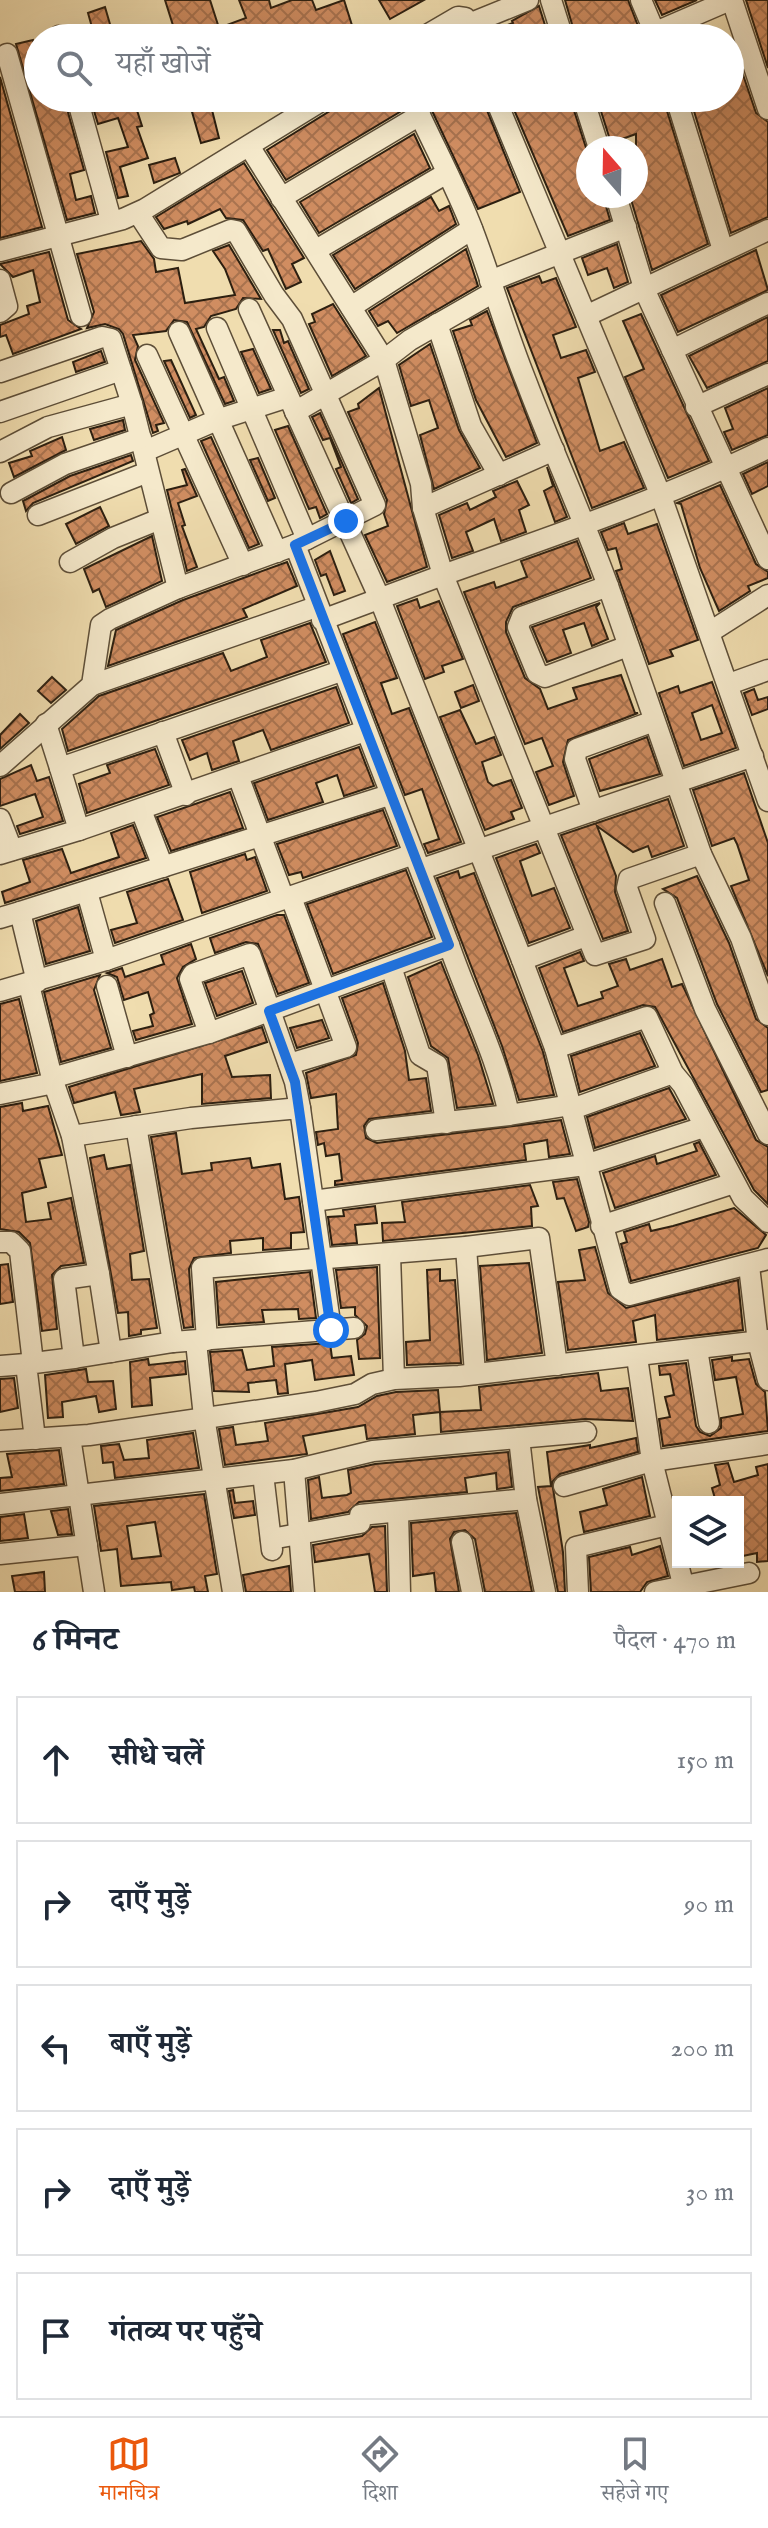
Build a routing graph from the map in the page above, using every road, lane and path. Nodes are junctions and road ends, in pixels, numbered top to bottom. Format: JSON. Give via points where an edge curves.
{"nodes":[{"id":1,"x":528,"y":0,"type":"edge"},
{"id":2,"x":551,"y":0,"type":"edge"},
{"id":3,"x":641,"y":0,"type":"edge"},
{"id":4,"x":731,"y":0,"type":"edge"},
{"id":5,"x":443,"y":24,"type":"edge"},
{"id":6,"x":468,"y":24,"type":"edge"},
{"id":7,"x":484,"y":24,"type":"edge"},
{"id":8,"x":559,"y":24,"type":"edge"},
{"id":9,"x":648,"y":24,"type":"edge"},
{"id":10,"x":680,"y":24,"type":"edge"},
{"id":11,"x":739,"y":24,"type":"edge"},
{"id":12,"x":744,"y":38,"type":"edge"},
{"id":13,"x":7,"y":54,"type":"dead end"},
{"id":14,"x":768,"y":109,"type":"edge"},
{"id":15,"x":81,"y":112,"type":"edge"},
{"id":16,"x":304,"y":112,"type":"edge"},
{"id":17,"x":407,"y":112,"type":"edge"},
{"id":18,"x":419,"y":112,"type":"edge"},
{"id":19,"x":501,"y":112,"type":"edge"},
{"id":20,"x":587,"y":112,"type":"edge"},
{"id":21,"x":680,"y":112,"type":"edge"},
{"id":22,"x":595,"y":136,"type":"edge"},
{"id":23,"x":249,"y":146,"type":"junction"},
{"id":24,"x":447,"y":173,"type":"junction"},
{"id":25,"x":281,"y":198,"type":"junction"},
{"id":26,"x":620,"y":208,"type":"edge"},
{"id":27,"x":138,"y":213,"type":"junction"},
{"id":28,"x":111,"y":220,"type":"junction"},
{"id":29,"x":626,"y":227,"type":"junction"},
{"id":30,"x":472,"y":229,"type":"junction"},
{"id":31,"x":768,"y":230,"type":"edge"},
{"id":32,"x":56,"y":237,"type":"junction"},
{"id":33,"x":316,"y":250,"type":"junction"},
{"id":34,"x":723,"y":250,"type":"junction"},
{"id":35,"x":0,"y":251,"type":"edge"},
{"id":36,"x":562,"y":254,"type":"junction"},
{"id":37,"x":0,"y":280,"type":"edge"},
{"id":38,"x":491,"y":287,"type":"junction"},
{"id":39,"x":645,"y":291,"type":"junction"},
{"id":40,"x":768,"y":303,"type":"edge"},
{"id":41,"x":351,"y":307,"type":"junction"},
{"id":42,"x":249,"y":309,"type":"dead end"},
{"id":43,"x":0,"y":312,"type":"edge"},
{"id":44,"x":588,"y":315,"type":"junction"},
{"id":45,"x":81,"y":316,"type":"dead end"},
{"id":46,"x":437,"y":324,"type":"junction"},
{"id":47,"x":217,"y":328,"type":"dead end"},
{"id":48,"x":179,"y":332,"type":"dead end"},
{"id":49,"x":672,"y":350,"type":"junction"},
{"id":50,"x":147,"y":355,"type":"dead end"},
{"id":51,"x":384,"y":360,"type":"junction"},
{"id":52,"x":121,"y":370,"type":"junction"},
{"id":53,"x":0,"y":372,"type":"edge"},
{"id":54,"x":768,"y":374,"type":"edge"},
{"id":55,"x":328,"y":395,"type":"junction"},
{"id":56,"x":132,"y":404,"type":"junction"},
{"id":57,"x":292,"y":405,"type":"junction"},
{"id":58,"x":696,"y":407,"type":"junction"},
{"id":59,"x":253,"y":409,"type":"junction"},
{"id":60,"x":0,"y":412,"type":"edge"},
{"id":61,"x":217,"y":420,"type":"junction"},
{"id":62,"x":183,"y":433,"type":"junction"},
{"id":63,"x":768,"y":448,"type":"edge"},
{"id":64,"x":554,"y":450,"type":"junction"},
{"id":65,"x":0,"y":452,"type":"edge"},
{"id":66,"x":145,"y":454,"type":"junction"},
{"id":67,"x":725,"y":469,"type":"junction"},
{"id":68,"x":499,"y":475,"type":"junction"},
{"id":69,"x":11,"y":493,"type":"dead end"},
{"id":70,"x":661,"y":496,"type":"junction"},
{"id":71,"x":423,"y":508,"type":"junction"},
{"id":72,"x":38,"y":515,"type":"dead end"},
{"id":73,"x":160,"y":519,"type":"junction"},
{"id":74,"x":346,"y":521,"type":"junction"},
{"id":75,"x":584,"y":525,"type":"junction"},
{"id":76,"x":761,"y":527,"type":"edge"},
{"id":77,"x":293,"y":545,"type":"junction"},
{"id":78,"x":768,"y":559,"type":"edge"},
{"id":79,"x":70,"y":562,"type":"dead end"},
{"id":80,"x":243,"y":565,"type":"junction"},
{"id":81,"x":443,"y":575,"type":"junction"},
{"id":82,"x":608,"y":586,"type":"junction"},
{"id":83,"x":178,"y":588,"type":"junction"},
{"id":84,"x":768,"y":595,"type":"edge"},
{"id":85,"x":379,"y":597,"type":"junction"},
{"id":86,"x":319,"y":614,"type":"junction"},
{"id":87,"x":710,"y":632,"type":"junction"},
{"id":88,"x":628,"y":646,"type":"junction"},
{"id":89,"x":768,"y":670,"type":"edge"},
{"id":90,"x":341,"y":671,"type":"junction"},
{"id":91,"x":729,"y":684,"type":"junction"},
{"id":92,"x":92,"y":685,"type":"junction"},
{"id":93,"x":654,"y":721,"type":"junction"},
{"id":94,"x":46,"y":724,"type":"junction"},
{"id":95,"x":365,"y":731,"type":"junction"},
{"id":96,"x":163,"y":732,"type":"junction"},
{"id":97,"x":753,"y":756,"type":"junction"},
{"id":98,"x":0,"y":766,"type":"edge"},
{"id":99,"x":60,"y":768,"type":"junction"},
{"id":100,"x":238,"y":776,"type":"junction"},
{"id":101,"x":677,"y":782,"type":"junction"},
{"id":102,"x":186,"y":795,"type":"junction"},
{"id":103,"x":389,"y":795,"type":"junction"},
{"id":104,"x":768,"y":801,"type":"edge"},
{"id":105,"x":141,"y":810,"type":"junction"},
{"id":106,"x":593,"y":811,"type":"junction"},
{"id":107,"x":0,"y":819,"type":"edge"},
{"id":108,"x":543,"y":828,"type":"junction"},
{"id":109,"x":79,"y":830,"type":"junction"},
{"id":110,"x":263,"y":836,"type":"junction"},
{"id":111,"x":480,"y":850,"type":"junction"},
{"id":112,"x":6,"y":852,"type":"edge"},
{"id":113,"x":701,"y":854,"type":"junction"},
{"id":114,"x":418,"y":862,"type":"junction"},
{"id":115,"x":163,"y":867,"type":"junction"},
{"id":116,"x":87,"y":892,"type":"junction"},
{"id":117,"x":284,"y":899,"type":"junction"},
{"id":118,"x":665,"y":903,"type":"dead end"},
{"id":119,"x":10,"y":915,"type":"edge"},
{"id":120,"x":586,"y":936,"type":"junction"},
{"id":121,"x":449,"y":945,"type":"junction"},
{"id":122,"x":106,"y":960,"type":"junction"},
{"id":123,"x":522,"y":960,"type":"junction"},
{"id":124,"x":391,"y":967,"type":"junction"},
{"id":125,"x":33,"y":983,"type":"junction"},
{"id":126,"x":107,"y":986,"type":"dead end"},
{"id":127,"x":328,"y":989,"type":"junction"},
{"id":128,"x":0,"y":991,"type":"edge"},
{"id":129,"x":269,"y":1011,"type":"junction"},
{"id":130,"x":768,"y":1015,"type":"edge"},
{"id":131,"x":209,"y":1033,"type":"junction"},
{"id":132,"x":555,"y":1048,"type":"junction"},
{"id":133,"x":127,"y":1057,"type":"junction"},
{"id":134,"x":289,"y":1064,"type":"junction"},
{"id":135,"x":673,"y":1073,"type":"junction"},
{"id":136,"x":53,"y":1080,"type":"junction"},
{"id":137,"x":0,"y":1094,"type":"edge"},
{"id":138,"x":760,"y":1097,"type":"edge"},
{"id":139,"x":571,"y":1107,"type":"junction"},
{"id":140,"x":300,"y":1108,"type":"junction"},
{"id":141,"x":509,"y":1115,"type":"junction"},
{"id":142,"x":446,"y":1123,"type":"junction"},
{"id":143,"x":136,"y":1126,"type":"junction"},
{"id":144,"x":704,"y":1127,"type":"junction"},
{"id":145,"x":376,"y":1130,"type":"dead end"},
{"id":146,"x":768,"y":1134,"type":"edge"},
{"id":147,"x":72,"y":1136,"type":"junction"},
{"id":148,"x":585,"y":1165,"type":"junction"},
{"id":149,"x":734,"y":1183,"type":"junction"},
{"id":150,"x":313,"y":1201,"type":"junction"},
{"id":151,"x":768,"y":1222,"type":"edge"},
{"id":152,"x":601,"y":1226,"type":"junction"},
{"id":153,"x":0,"y":1242,"type":"edge"},
{"id":154,"x":466,"y":1247,"type":"junction"},
{"id":155,"x":390,"y":1254,"type":"junction"},
{"id":156,"x":320,"y":1260,"type":"junction"},
{"id":157,"x":758,"y":1262,"type":"edge"},
{"id":158,"x":99,"y":1274,"type":"junction"},
{"id":159,"x":354,"y":1328,"type":"dead end"},
{"id":160,"x":331,"y":1330,"type":"junction"},
{"id":161,"x":202,"y":1341,"type":"junction"},
{"id":162,"x":763,"y":1341,"type":"edge"},
{"id":163,"x":173,"y":1342,"type":"junction"},
{"id":164,"x":697,"y":1349,"type":"junction"},
{"id":165,"x":111,"y":1352,"type":"junction"},
{"id":166,"x":637,"y":1357,"type":"junction"},
{"id":167,"x":74,"y":1358,"type":"junction"},
{"id":168,"x":30,"y":1363,"type":"junction"},
{"id":169,"x":557,"y":1365,"type":"junction"},
{"id":170,"x":0,"y":1366,"type":"edge"},
{"id":171,"x":475,"y":1374,"type":"junction"},
{"id":172,"x":394,"y":1379,"type":"junction"},
{"id":173,"x":768,"y":1380,"type":"edge"},
{"id":174,"x":204,"y":1417,"type":"junction"},
{"id":175,"x":709,"y":1423,"type":"dead end"},
{"id":176,"x":586,"y":1432,"type":"dead end"},
{"id":177,"x":70,"y":1437,"type":"junction"},
{"id":178,"x":519,"y":1438,"type":"junction"},
{"id":179,"x":35,"y":1439,"type":"junction"},
{"id":180,"x":0,"y":1441,"type":"edge"},
{"id":181,"x":768,"y":1444,"type":"edge"},
{"id":182,"x":652,"y":1461,"type":"junction"},
{"id":183,"x":294,"y":1470,"type":"junction"},
{"id":184,"x":263,"y":1474,"type":"junction"},
{"id":185,"x":215,"y":1480,"type":"junction"},
{"id":186,"x":564,"y":1486,"type":"dead end"},
{"id":187,"x":80,"y":1497,"type":"junction"},
{"id":188,"x":526,"y":1499,"type":"junction"},
{"id":189,"x":0,"y":1504,"type":"edge"},
{"id":190,"x":398,"y":1512,"type":"junction"},
{"id":191,"x":667,"y":1525,"type":"junction"},
{"id":192,"x":298,"y":1536,"type":"junction"},
{"id":193,"x":462,"y":1542,"type":"dead end"},
{"id":194,"x":87,"y":1545,"type":"junction"},
{"id":195,"x":0,"y":1554,"type":"edge"},
{"id":196,"x":749,"y":1573,"type":"dead end"},
{"id":197,"x":684,"y":1589,"type":"edge"},
{"id":198,"x":94,"y":1592,"type":"edge"},
{"id":199,"x":233,"y":1592,"type":"edge"},
{"id":200,"x":304,"y":1592,"type":"edge"},
{"id":201,"x":400,"y":1592,"type":"edge"},
{"id":202,"x":472,"y":1592,"type":"edge"},
{"id":203,"x":545,"y":1592,"type":"edge"},
{"id":204,"x":578,"y":1592,"type":"edge"},
{"id":205,"x":655,"y":1592,"type":"edge"}],
"edges":[{"from":1,"to":7,"type":"street"},
{"from":2,"to":8,"type":"street"},
{"from":3,"to":9,"type":"street"},
{"from":4,"to":10,"type":"street"},
{"from":4,"to":11,"type":"street"},
{"from":5,"to":6,"type":"street","via":[[465,18]]},
{"from":12,"to":14,"type":"street"},
{"from":13,"to":32,"type":"street"},
{"from":15,"to":28,"type":"street"},
{"from":16,"to":23,"type":"street"},
{"from":17,"to":25,"type":"street"},
{"from":18,"to":24,"type":"street"},
{"from":19,"to":36,"type":"street"},
{"from":20,"to":22,"type":"street"},
{"from":21,"to":34,"type":"street"},
{"from":23,"to":25,"type":"street"},
{"from":23,"to":27,"type":"street"},
{"from":24,"to":30,"type":"street"},
{"from":24,"to":33,"type":"street"},
{"from":25,"to":33,"type":"street"},
{"from":26,"to":29,"type":"street"},
{"from":27,"to":28,"type":"street"},
{"from":27,"to":55,"type":"street","via":[[161,248],[173,250],[236,231],[288,312]]},
{"from":28,"to":32,"type":"street"},
{"from":29,"to":36,"type":"street"},
{"from":29,"to":39,"type":"street"},
{"from":30,"to":38,"type":"street"},
{"from":30,"to":41,"type":"street"},
{"from":31,"to":34,"type":"street"},
{"from":32,"to":35,"type":"street"},
{"from":32,"to":45,"type":"street"},
{"from":33,"to":41,"type":"street"},
{"from":34,"to":39,"type":"street"},
{"from":36,"to":38,"type":"street"},
{"from":36,"to":44,"type":"street"},
{"from":37,"to":43,"type":"street","via":[[7,306]]},
{"from":38,"to":46,"type":"street"},
{"from":38,"to":64,"type":"street"},
{"from":39,"to":44,"type":"street"},
{"from":39,"to":49,"type":"street"},
{"from":40,"to":49,"type":"street"},
{"from":41,"to":51,"type":"street"},
{"from":42,"to":57,"type":"street"},
{"from":44,"to":70,"type":"street"},
{"from":46,"to":51,"type":"street"},
{"from":46,"to":68,"type":"street","via":[[471,426]]},
{"from":47,"to":59,"type":"street"},
{"from":48,"to":61,"type":"street"},
{"from":49,"to":58,"type":"street"},
{"from":50,"to":62,"type":"street"},
{"from":51,"to":55,"type":"street"},
{"from":51,"to":71,"type":"street","via":[[421,484]]},
{"from":52,"to":53,"type":"street","via":[[108,337]]},
{"from":52,"to":56,"type":"street"},
{"from":52,"to":60,"type":"street"},
{"from":54,"to":58,"type":"street"},
{"from":55,"to":57,"type":"street"},
{"from":55,"to":74,"type":"street","via":[[375,505]]},
{"from":56,"to":65,"type":"street","via":[[48,427]]},
{"from":56,"to":66,"type":"street"},
{"from":57,"to":59,"type":"street"},
{"from":57,"to":74,"type":"street"},
{"from":58,"to":67,"type":"street"},
{"from":59,"to":61,"type":"street"},
{"from":59,"to":77,"type":"street"},
{"from":61,"to":62,"type":"street"},
{"from":61,"to":77,"type":"street"},
{"from":62,"to":66,"type":"street"},
{"from":62,"to":80,"type":"street"},
{"from":63,"to":67,"type":"street"},
{"from":64,"to":68,"type":"street"},
{"from":64,"to":75,"type":"street"},
{"from":66,"to":69,"type":"street","via":[[65,464]]},
{"from":66,"to":72,"type":"street"},
{"from":66,"to":73,"type":"street"},
{"from":67,"to":70,"type":"street"},
{"from":67,"to":76,"type":"street"},
{"from":68,"to":71,"type":"street"},
{"from":70,"to":75,"type":"street"},
{"from":70,"to":87,"type":"street"},
{"from":71,"to":81,"type":"street"},
{"from":73,"to":79,"type":"street"},
{"from":73,"to":83,"type":"street"},
{"from":74,"to":77,"type":"street"},
{"from":74,"to":85,"type":"street"},
{"from":75,"to":81,"type":"street"},
{"from":75,"to":82,"type":"street"},
{"from":76,"to":78,"type":"street"},
{"from":77,"to":80,"type":"street"},
{"from":77,"to":86,"type":"street"},
{"from":80,"to":83,"type":"street"},
{"from":81,"to":85,"type":"street"},
{"from":81,"to":108,"type":"street"},
{"from":82,"to":88,"type":"street"},
{"from":82,"to":88,"type":"street","via":[[522,617],[518,627],[537,673],[545,677]]},
{"from":83,"to":92,"type":"street","via":[[101,625]]},
{"from":84,"to":87,"type":"street"},
{"from":85,"to":86,"type":"street"},
{"from":85,"to":111,"type":"street"},
{"from":86,"to":90,"type":"street"},
{"from":86,"to":92,"type":"street"},
{"from":87,"to":91,"type":"street"},
{"from":88,"to":93,"type":"street"},
{"from":89,"to":91,"type":"street"},
{"from":90,"to":95,"type":"street"},
{"from":90,"to":96,"type":"street"},
{"from":91,"to":97,"type":"street"},
{"from":92,"to":94,"type":"street"},
{"from":93,"to":101,"type":"street"},
{"from":93,"to":106,"type":"street","via":[[577,749],[575,759]]},
{"from":94,"to":98,"type":"street"},
{"from":94,"to":99,"type":"street"},
{"from":95,"to":100,"type":"street"},
{"from":95,"to":103,"type":"street"},
{"from":96,"to":99,"type":"street"},
{"from":96,"to":102,"type":"street"},
{"from":97,"to":101,"type":"street"},
{"from":97,"to":104,"type":"street"},
{"from":99,"to":109,"type":"street"},
{"from":100,"to":102,"type":"street"},
{"from":100,"to":110,"type":"street"},
{"from":101,"to":106,"type":"street"},
{"from":101,"to":113,"type":"street"},
{"from":102,"to":105,"type":"street"},
{"from":103,"to":110,"type":"street"},
{"from":103,"to":114,"type":"street"},
{"from":105,"to":109,"type":"street"},
{"from":105,"to":115,"type":"street"},
{"from":106,"to":108,"type":"street"},
{"from":107,"to":112,"type":"street"},
{"from":108,"to":111,"type":"street"},
{"from":108,"to":120,"type":"street"},
{"from":109,"to":112,"type":"street"},
{"from":110,"to":115,"type":"street"},
{"from":110,"to":117,"type":"street"},
{"from":111,"to":114,"type":"street"},
{"from":111,"to":123,"type":"street"},
{"from":113,"to":120,"type":"street","via":[[628,881],[645,939],[595,955]]},
{"from":113,"to":130,"type":"street","via":[[741,938]]},
{"from":114,"to":117,"type":"street"},
{"from":114,"to":121,"type":"street"},
{"from":115,"to":116,"type":"street"},
{"from":116,"to":119,"type":"street"},
{"from":116,"to":122,"type":"street"},
{"from":117,"to":122,"type":"street"},
{"from":117,"to":127,"type":"street","via":[[292,900]]},
{"from":118,"to":138,"type":"street","via":[[705,1009]]},
{"from":119,"to":125,"type":"street"},
{"from":120,"to":123,"type":"street"},
{"from":121,"to":124,"type":"street"},
{"from":121,"to":141,"type":"street","via":[[501,1073]]},
{"from":122,"to":125,"type":"street"},
{"from":123,"to":132,"type":"street"},
{"from":124,"to":127,"type":"street"},
{"from":124,"to":142,"type":"street","via":[[420,1055],[437,1065]]},
{"from":125,"to":128,"type":"street"},
{"from":125,"to":136,"type":"street"},
{"from":126,"to":133,"type":"street"},
{"from":127,"to":129,"type":"street"},
{"from":127,"to":134,"type":"street","via":[[346,1047]]},
{"from":129,"to":131,"type":"street"},
{"from":129,"to":131,"type":"street","via":[[250,954],[199,972],[190,979]]},
{"from":129,"to":134,"type":"street"},
{"from":131,"to":133,"type":"street"},
{"from":132,"to":135,"type":"street","via":[[647,1017]]},
{"from":132,"to":139,"type":"street"},
{"from":133,"to":136,"type":"street"},
{"from":134,"to":140,"type":"street"},
{"from":135,"to":139,"type":"street"},
{"from":135,"to":144,"type":"street"},
{"from":136,"to":137,"type":"street"},
{"from":136,"to":147,"type":"street"},
{"from":138,"to":146,"type":"street"},
{"from":139,"to":141,"type":"street"},
{"from":139,"to":148,"type":"street"},
{"from":140,"to":143,"type":"street"},
{"from":140,"to":150,"type":"street"},
{"from":141,"to":142,"type":"street"},
{"from":142,"to":145,"type":"street"},
{"from":143,"to":147,"type":"street"},
{"from":143,"to":163,"type":"street"},
{"from":144,"to":148,"type":"street"},
{"from":144,"to":149,"type":"street"},
{"from":147,"to":158,"type":"street"},
{"from":148,"to":150,"type":"street"},
{"from":148,"to":152,"type":"street"},
{"from":149,"to":151,"type":"street","via":[[750,1208]]},
{"from":149,"to":152,"type":"street"},
{"from":150,"to":156,"type":"street"},
{"from":152,"to":157,"type":"street","via":[[623,1294]]},
{"from":153,"to":168,"type":"street","via":[[17,1244],[20,1251]]},
{"from":154,"to":155,"type":"street"},
{"from":154,"to":169,"type":"street","via":[[539,1238]]},
{"from":154,"to":171,"type":"street"},
{"from":155,"to":156,"type":"street"},
{"from":155,"to":172,"type":"street"},
{"from":156,"to":160,"type":"street"},
{"from":156,"to":161,"type":"street","via":[[202,1268]]},
{"from":157,"to":162,"type":"street"},
{"from":158,"to":165,"type":"street"},
{"from":158,"to":167,"type":"street","via":[[64,1279]]},
{"from":159,"to":160,"type":"street"},
{"from":160,"to":161,"type":"street"},
{"from":161,"to":163,"type":"street"},
{"from":161,"to":174,"type":"street"},
{"from":162,"to":164,"type":"street"},
{"from":162,"to":173,"type":"street"},
{"from":163,"to":165,"type":"street"},
{"from":164,"to":166,"type":"street"},
{"from":164,"to":175,"type":"street"},
{"from":165,"to":167,"type":"street"},
{"from":166,"to":169,"type":"street"},
{"from":166,"to":182,"type":"street"},
{"from":167,"to":168,"type":"street"},
{"from":168,"to":170,"type":"street"},
{"from":168,"to":179,"type":"street"},
{"from":169,"to":171,"type":"street"},
{"from":171,"to":172,"type":"street"},
{"from":172,"to":174,"type":"street","via":[[316,1402]]},
{"from":174,"to":177,"type":"street"},
{"from":174,"to":185,"type":"street"},
{"from":176,"to":178,"type":"street"},
{"from":177,"to":179,"type":"street"},
{"from":177,"to":187,"type":"street"},
{"from":178,"to":183,"type":"street","via":[[373,1451]]},
{"from":178,"to":188,"type":"street"},
{"from":179,"to":180,"type":"street"},
{"from":181,"to":182,"type":"street"},
{"from":182,"to":186,"type":"street"},
{"from":182,"to":191,"type":"street"},
{"from":183,"to":184,"type":"street"},
{"from":183,"to":192,"type":"street"},
{"from":184,"to":185,"type":"street"},
{"from":184,"to":192,"type":"street","via":[[271,1545]]},
{"from":185,"to":187,"type":"street"},
{"from":185,"to":199,"type":"street"},
{"from":187,"to":189,"type":"street"},
{"from":187,"to":194,"type":"street"},
{"from":188,"to":190,"type":"street"},
{"from":188,"to":203,"type":"street"},
{"from":190,"to":192,"type":"street","via":[[360,1515],[360,1523]]},
{"from":190,"to":201,"type":"street"},
{"from":191,"to":197,"type":"street"},
{"from":191,"to":204,"type":"street","via":[[576,1547]]},
{"from":192,"to":200,"type":"street"},
{"from":193,"to":202,"type":"street"},
{"from":194,"to":195,"type":"street"},
{"from":194,"to":198,"type":"street"},
{"from":196,"to":197,"type":"street"},
{"from":197,"to":205,"type":"street"}]}
